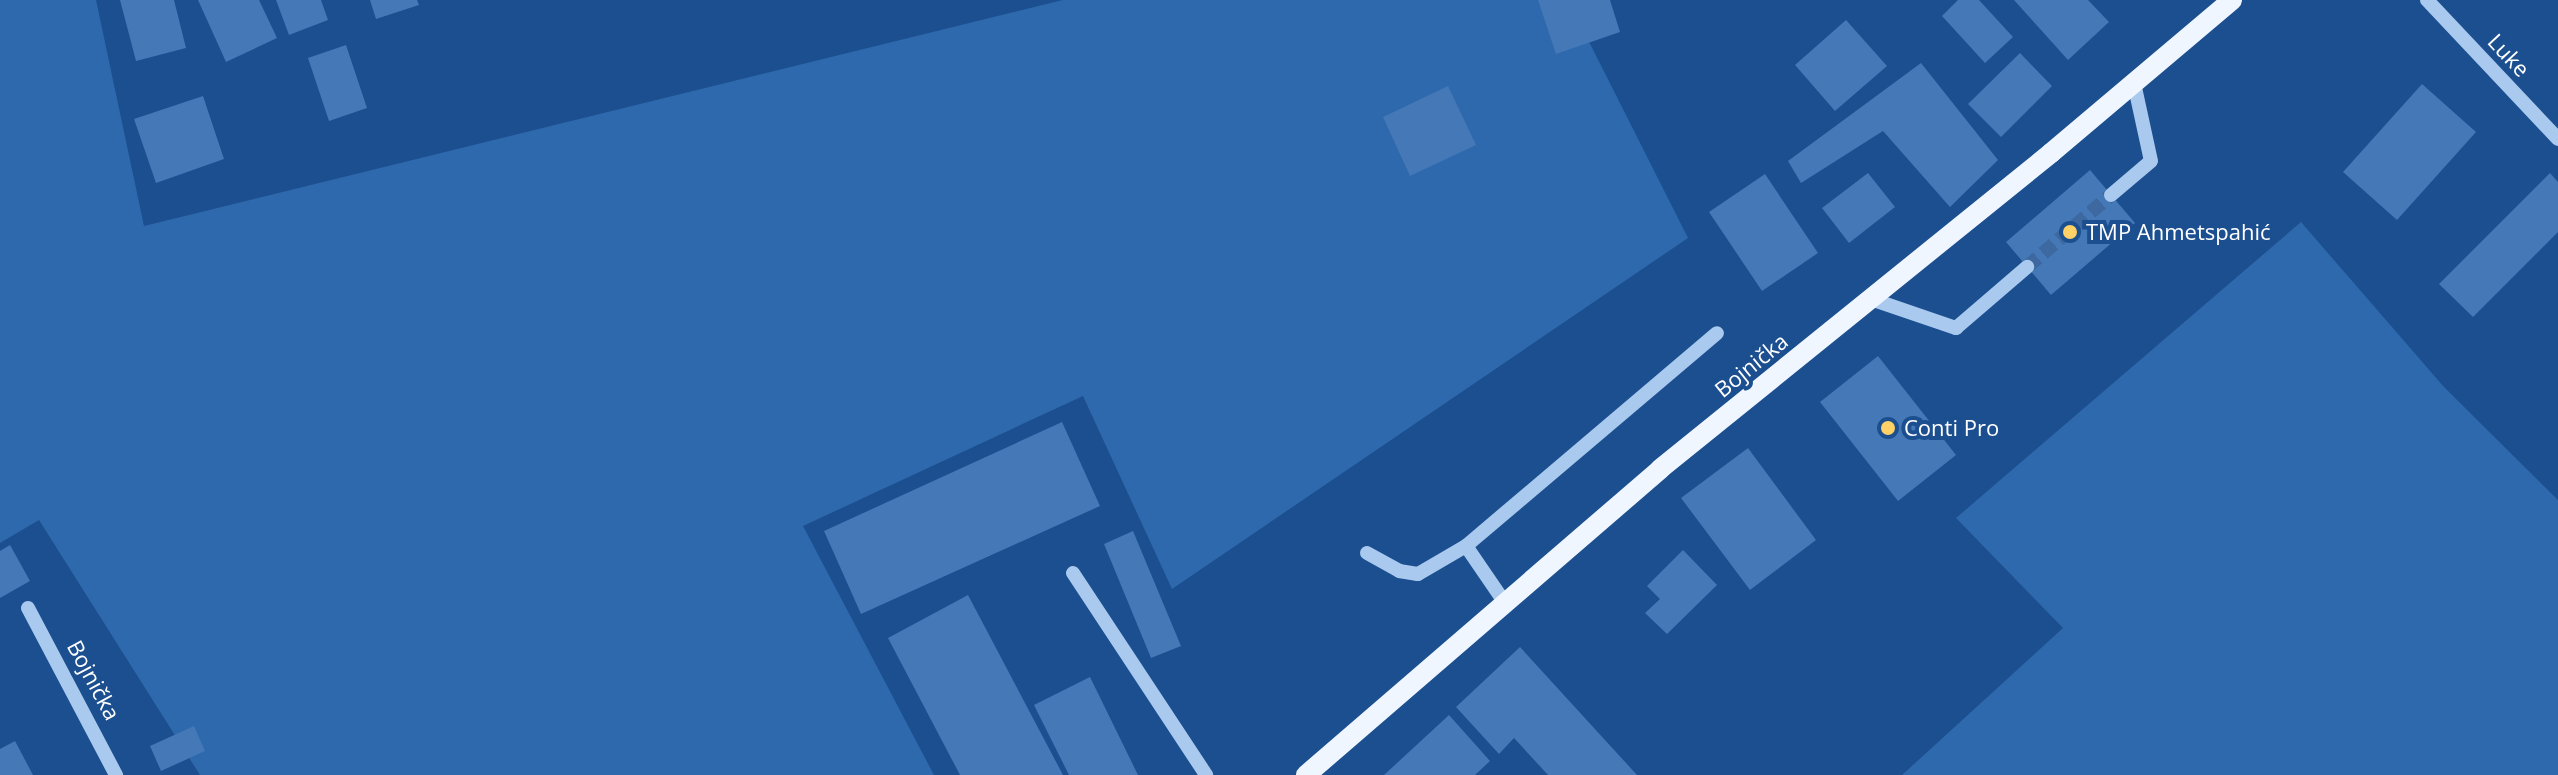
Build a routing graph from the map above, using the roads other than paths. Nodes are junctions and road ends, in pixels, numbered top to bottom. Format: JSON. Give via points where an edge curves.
{"nodes":[{"id":1,"x":2232,"y":0,"type":"edge"},
{"id":2,"x":2427,"y":0,"type":"edge"},
{"id":3,"x":2134,"y":83,"type":"junction"},
{"id":4,"x":2558,"y":139,"type":"edge"},
{"id":5,"x":2111,"y":195,"type":"tunnel mouth"},
{"id":6,"x":2027,"y":267,"type":"tunnel mouth"},
{"id":7,"x":1871,"y":299,"type":"junction"},
{"id":8,"x":1717,"y":333,"type":"dead end"},
{"id":9,"x":1466,"y":546,"type":"junction"},
{"id":10,"x":1367,"y":553,"type":"dead end"},
{"id":11,"x":1073,"y":573,"type":"dead end"},
{"id":12,"x":1505,"y":603,"type":"junction"},
{"id":13,"x":28,"y":608,"type":"dead end"},
{"id":14,"x":116,"y":775,"type":"edge"},
{"id":15,"x":1206,"y":775,"type":"edge"},
{"id":16,"x":1306,"y":775,"type":"edge"}],
"edges":[{"from":1,"to":3,"type":"main road","name":"Bojnička"},
{"from":2,"to":4,"type":"street","name":"Luke"},
{"from":3,"to":5,"type":"street","via":[[2151,161]]},
{"from":3,"to":7,"type":"main road","name":"Bojnička"},
{"from":6,"to":7,"type":"street","via":[[1956,328]]},
{"from":7,"to":12,"type":"main road","name":"Bojnička","via":[[1660,469]]},
{"from":8,"to":9,"type":"street"},
{"from":9,"to":10,"type":"street","via":[[1418,574],[1399,571]]},
{"from":9,"to":12,"type":"street"},
{"from":11,"to":15,"type":"street"},
{"from":12,"to":16,"type":"main road","name":"Bojnička"},
{"from":13,"to":14,"type":"street","name":"Bojnička"}]}
